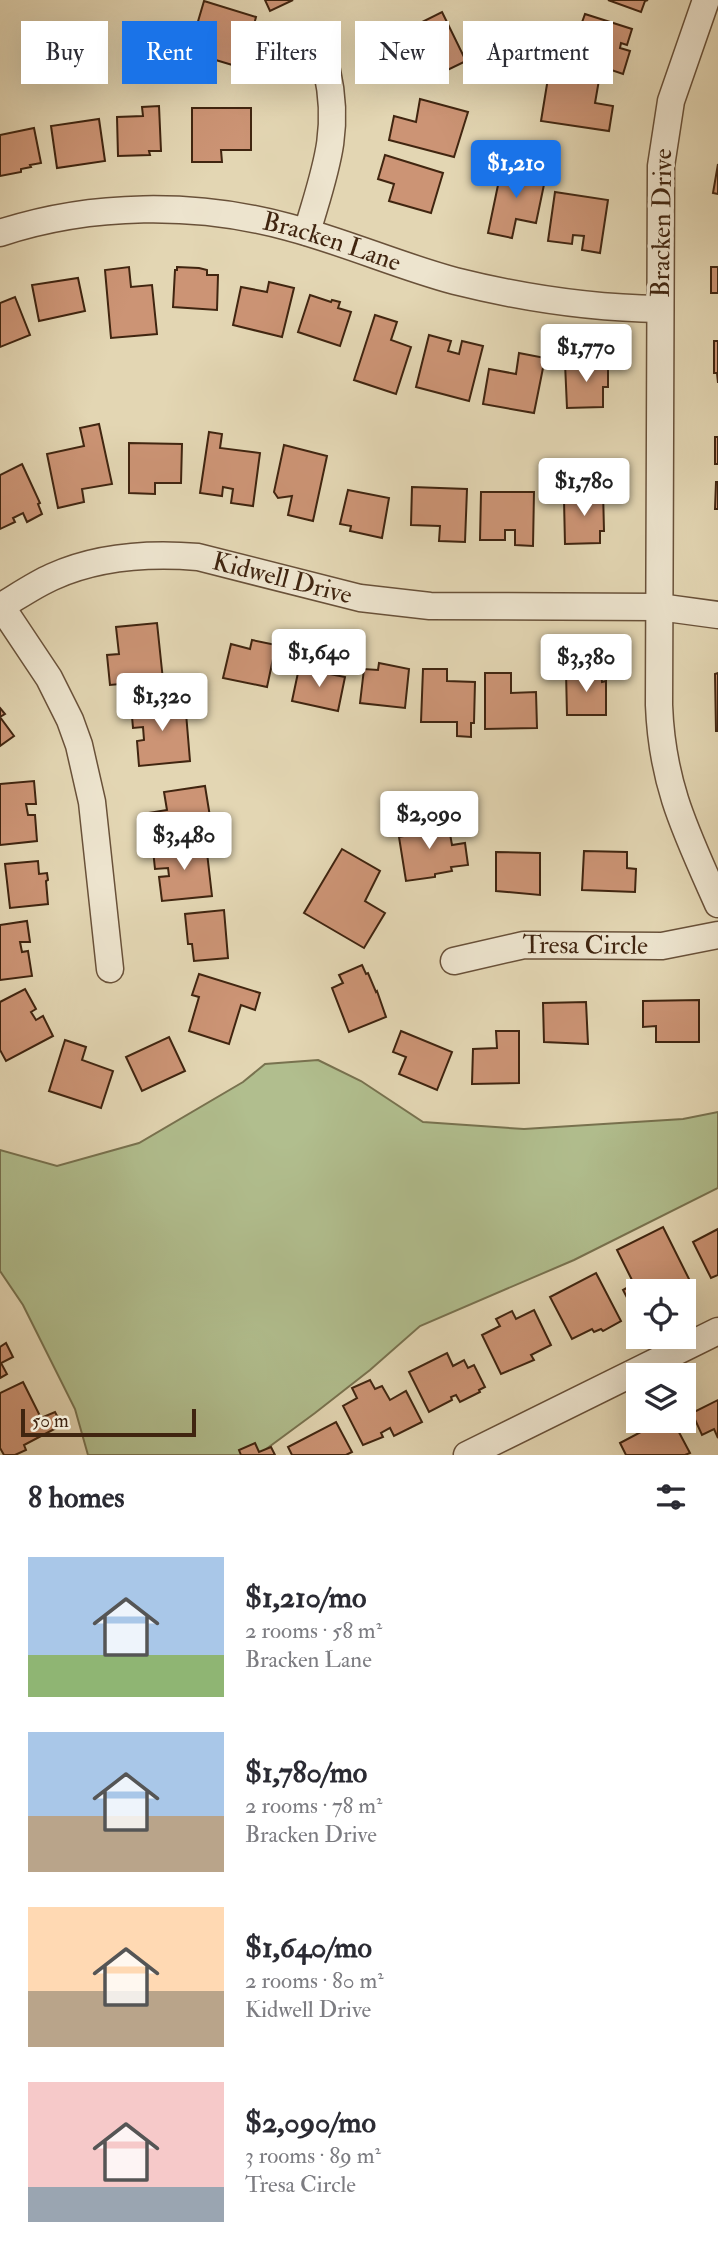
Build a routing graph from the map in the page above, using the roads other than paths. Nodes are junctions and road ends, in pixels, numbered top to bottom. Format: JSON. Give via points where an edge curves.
{"nodes":[{"id":1,"x":706,"y":0,"type":"edge"},
{"id":2,"x":329,"y":84,"type":"edge"},
{"id":3,"x":307,"y":232,"type":"junction"},
{"id":4,"x":0,"y":233,"type":"edge"},
{"id":5,"x":660,"y":309,"type":"junction"},
{"id":6,"x":718,"y":596,"type":"edge"},
{"id":7,"x":0,"y":607,"type":"edge"},
{"id":8,"x":659,"y":607,"type":"junction"},
{"id":9,"x":718,"y":615,"type":"edge"},
{"id":10,"x":718,"y":904,"type":"edge"},
{"id":11,"x":718,"y":935,"type":"edge"},
{"id":12,"x":454,"y":961,"type":"dead end"},
{"id":13,"x":110,"y":969,"type":"dead end"},
{"id":14,"x":718,"y":1331,"type":"edge"},
{"id":15,"x":467,"y":1455,"type":"edge"}],
"edges":[{"from":1,"to":5,"type":"street","name":"Bracken Drive","via":[[667,116],[661,174]]},
{"from":2,"to":3,"type":"street","via":[[332,144]]},
{"from":3,"to":4,"type":"street","name":"Bracken Lane","via":[[223,214],[137,209],[86,213]]},
{"from":3,"to":5,"type":"street","name":"Bracken Lane","via":[[456,281],[521,296],[621,309]]},
{"from":5,"to":8,"type":"street","name":"Bracken Drive"},
{"from":6,"to":8,"type":"street","name":"Kidwell Drive"},
{"from":7,"to":8,"type":"street","name":"Kidwell Drive","via":[[46,580],[82,567],[107,560],[171,555],[198,557],[360,598],[407,604]]},
{"from":7,"to":13,"type":"street","via":[[49,678],[79,745],[92,802]]},
{"from":8,"to":9,"type":"street","name":"Kidwell Drive"},
{"from":8,"to":10,"type":"street","name":"Bracken Drive","via":[[664,761],[679,817]]},
{"from":11,"to":12,"type":"street","name":"Tresa Circle","via":[[662,946],[524,945]]},
{"from":14,"to":15,"type":"street"}]}
